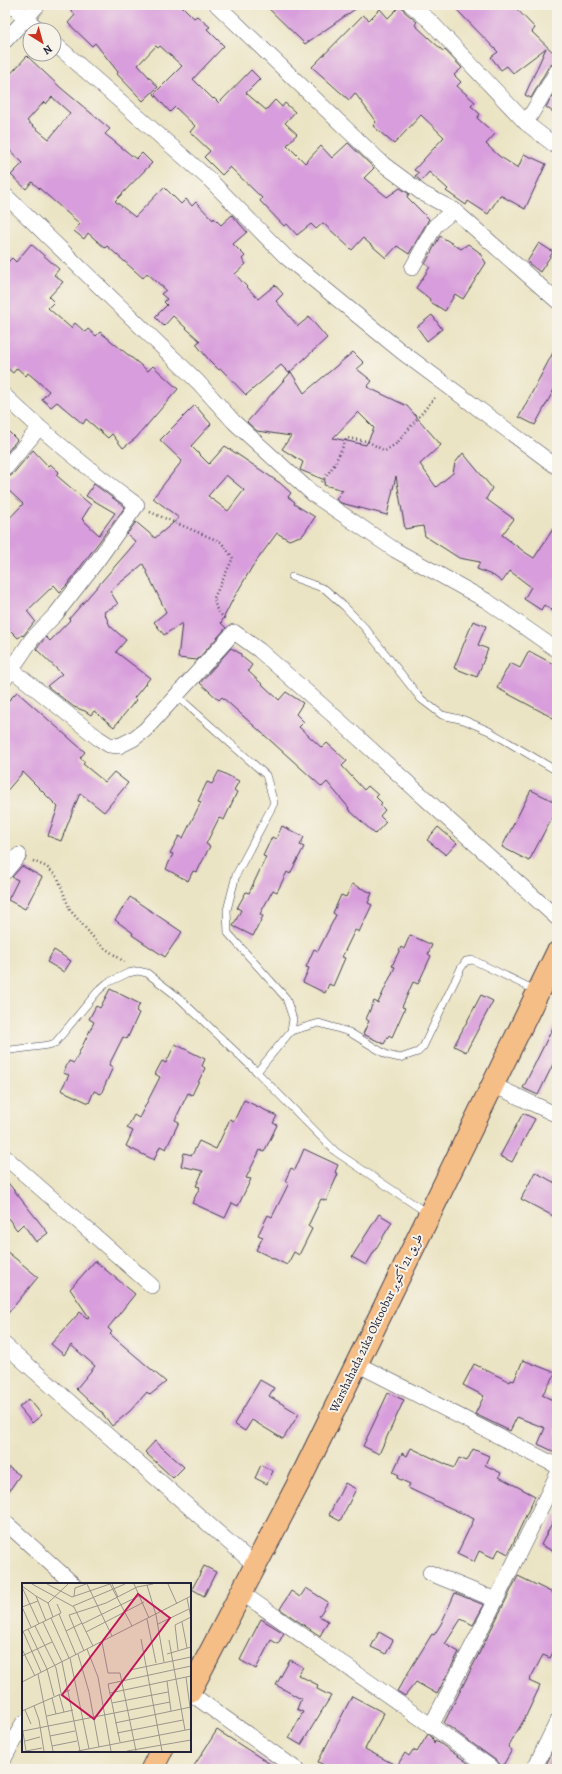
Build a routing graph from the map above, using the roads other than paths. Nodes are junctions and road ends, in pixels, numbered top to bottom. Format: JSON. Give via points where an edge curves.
{"nodes":[{"id":1,"x":11,"y":5,"type":"edge"},
{"id":2,"x":38,"y":5,"type":"edge"},
{"id":3,"x":217,"y":5,"type":"edge"},
{"id":4,"x":411,"y":5,"type":"edge"},
{"id":5,"x":26,"y":18,"type":"junction"},
{"id":6,"x":30,"y":22,"type":"edge"},
{"id":7,"x":5,"y":41,"type":"edge"},
{"id":8,"x":62,"y":50,"type":"edge"},
{"id":9,"x":557,"y":71,"type":"edge"},
{"id":10,"x":526,"y":123,"type":"junction"},
{"id":11,"x":557,"y":147,"type":"edge"},
{"id":12,"x":5,"y":195,"type":"edge"},
{"id":13,"x":454,"y":210,"type":"junction"},
{"id":14,"x":412,"y":268,"type":"dead end"},
{"id":15,"x":557,"y":301,"type":"edge"},
{"id":16,"x":5,"y":396,"type":"edge"},
{"id":17,"x":39,"y":428,"type":"junction"},
{"id":18,"x":557,"y":467,"type":"edge"},
{"id":19,"x":5,"y":470,"type":"edge"},
{"id":20,"x":292,"y":577,"type":"dead end"},
{"id":21,"x":557,"y":650,"type":"edge"},
{"id":22,"x":7,"y":669,"type":"edge"},
{"id":23,"x":176,"y":695,"type":"junction"},
{"id":24,"x":557,"y":771,"type":"edge"},
{"id":25,"x":19,"y":855,"type":"road end"},
{"id":26,"x":5,"y":872,"type":"edge"},
{"id":27,"x":557,"y":918,"type":"edge"},
{"id":28,"x":557,"y":953,"type":"edge"},
{"id":29,"x":537,"y":991,"type":"junction"},
{"id":30,"x":292,"y":1031,"type":"junction"},
{"id":31,"x":5,"y":1052,"type":"edge"},
{"id":32,"x":257,"y":1072,"type":"junction"},
{"id":33,"x":492,"y":1084,"type":"junction"},
{"id":34,"x":557,"y":1115,"type":"edge"},
{"id":35,"x":5,"y":1157,"type":"edge"},
{"id":36,"x":429,"y":1215,"type":"junction"},
{"id":37,"x":152,"y":1286,"type":"dead end"},
{"id":38,"x":5,"y":1344,"type":"edge"},
{"id":39,"x":357,"y":1364,"type":"junction"},
{"id":40,"x":557,"y":1459,"type":"edge"},
{"id":41,"x":557,"y":1466,"type":"edge"},
{"id":42,"x":557,"y":1475,"type":"edge"},
{"id":43,"x":5,"y":1522,"type":"edge"},
{"id":44,"x":256,"y":1566,"type":"junction"},
{"id":45,"x":430,"y":1573,"type":"dead end"},
{"id":46,"x":72,"y":1583,"type":"edge"},
{"id":47,"x":242,"y":1593,"type":"junction"},
{"id":48,"x":496,"y":1600,"type":"junction"},
{"id":49,"x":191,"y":1690,"type":"edge"},
{"id":50,"x":191,"y":1693,"type":"edge"},
{"id":51,"x":557,"y":1722,"type":"edge"},
{"id":52,"x":22,"y":1725,"type":"edge"},
{"id":53,"x":431,"y":1726,"type":"junction"},
{"id":54,"x":160,"y":1752,"type":"edge"},
{"id":55,"x":5,"y":1757,"type":"edge"},
{"id":56,"x":152,"y":1769,"type":"edge"},
{"id":57,"x":296,"y":1769,"type":"edge"},
{"id":58,"x":493,"y":1769,"type":"edge"},
{"id":59,"x":534,"y":1769,"type":"edge"}],
"edges":[{"from":1,"to":5,"type":"street"},
{"from":2,"to":5,"type":"street"},
{"from":3,"to":13,"type":"street","via":[[383,164],[422,193]]},
{"from":4,"to":10,"type":"street","via":[[430,21]]},
{"from":5,"to":6,"type":"street"},
{"from":5,"to":7,"type":"street"},
{"from":8,"to":18,"type":"street","via":[[203,174],[286,257],[402,352]]},
{"from":9,"to":10,"type":"street"},
{"from":10,"to":11,"type":"street"},
{"from":12,"to":21,"type":"street","via":[[198,382],[234,422],[314,495],[395,550],[487,601]]},
{"from":13,"to":14,"type":"street","via":[[435,226]]},
{"from":13,"to":15,"type":"street"},
{"from":16,"to":17,"type":"street"},
{"from":17,"to":19,"type":"street"},
{"from":17,"to":22,"type":"street","via":[[137,505],[56,614]]},
{"from":20,"to":24,"type":"lane","via":[[325,589],[345,607],[365,628],[421,699],[442,715],[464,720],[489,731]]},
{"from":22,"to":23,"type":"street","via":[[109,745],[119,746],[133,739],[145,730]]},
{"from":23,"to":27,"type":"street","via":[[234,632],[342,723]]},
{"from":23,"to":30,"type":"lane","via":[[266,775],[274,803],[236,875],[227,910],[228,933],[286,998],[293,1019]]},
{"from":25,"to":26,"type":"street"},
{"from":28,"to":29,"type":"main road","name":"Warshahada 21ka Oktoobar طريق 21 أكتوبر"},
{"from":29,"to":30,"type":"lane","via":[[473,960],[466,961],[423,1047],[418,1052],[400,1058],[387,1055],[349,1032],[319,1024]]},
{"from":29,"to":33,"type":"main road","name":"Warshahada 21ka Oktoobar طريق 21 أكتوبر"},
{"from":30,"to":32,"type":"lane"},
{"from":31,"to":32,"type":"lane","via":[[55,1042],[98,990],[128,972],[138,971],[153,976],[178,997]]},
{"from":32,"to":36,"type":"lane","via":[[336,1152]]},
{"from":33,"to":34,"type":"street"},
{"from":33,"to":36,"type":"main road","name":"Warshahada 21ka Oktoobar طريق 21 أكتوبر"},
{"from":35,"to":37,"type":"street"},
{"from":36,"to":39,"type":"main road","name":"Warshahada 21ka Oktoobar طريق 21 أكتوبر"},
{"from":38,"to":44,"type":"street"},
{"from":39,"to":40,"type":"street"},
{"from":39,"to":41,"type":"street"},
{"from":39,"to":44,"type":"main road","name":"Warshahada 21ka Oktoobar طريق 21 أكتوبر"},
{"from":42,"to":48,"type":"street"},
{"from":43,"to":46,"type":"street"},
{"from":44,"to":47,"type":"main road","name":"Warshahada 21ka Oktoobar طريق 21 أكتوبر"},
{"from":45,"to":48,"type":"street"},
{"from":47,"to":49,"type":"main road","name":"Warshahada 21ka Oktoobar طريق 21 أكتوبر"},
{"from":47,"to":53,"type":"street"},
{"from":48,"to":53,"type":"street"},
{"from":50,"to":57,"type":"street"},
{"from":51,"to":59,"type":"street"},
{"from":52,"to":55,"type":"street"},
{"from":53,"to":58,"type":"street"},
{"from":54,"to":56,"type":"main road"}]}
